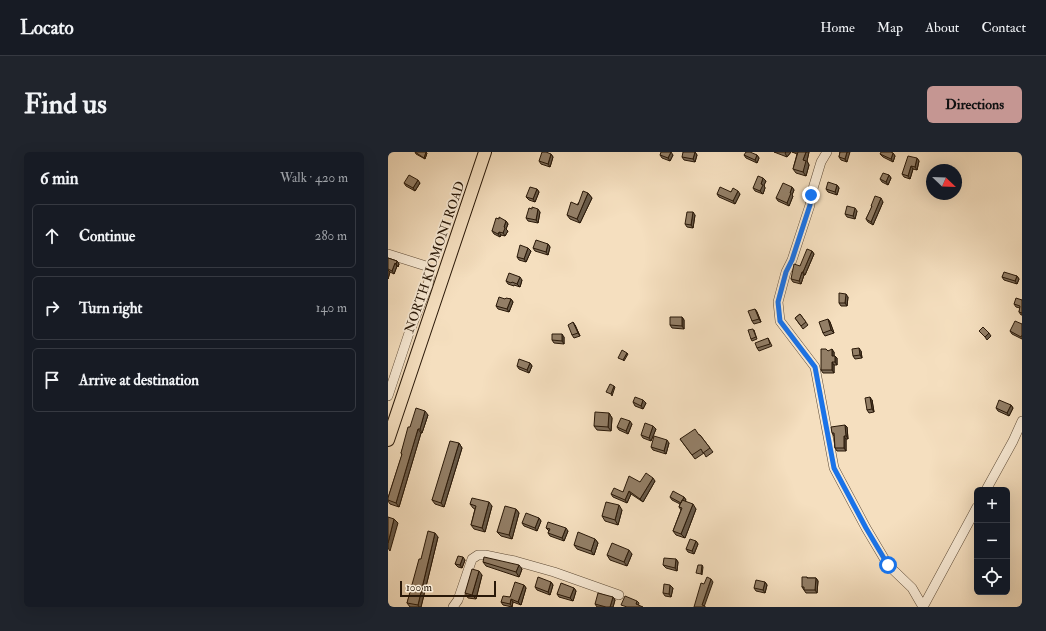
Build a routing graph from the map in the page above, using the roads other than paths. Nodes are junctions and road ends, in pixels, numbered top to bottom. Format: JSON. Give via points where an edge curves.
{"nodes":[{"id":1,"x":485,"y":152,"type":"edge"},
{"id":2,"x":827,"y":152,"type":"edge"},
{"id":3,"x":388,"y":254,"type":"edge"},
{"id":4,"x":388,"y":396,"type":"edge"},
{"id":5,"x":1022,"y":421,"type":"edge"},
{"id":6,"x":388,"y":440,"type":"edge"},
{"id":7,"x":988,"y":487,"type":"edge"},
{"id":8,"x":974,"y":512,"type":"edge"},
{"id":9,"x":619,"y":595,"type":"dead end"},
{"id":10,"x":453,"y":607,"type":"edge"},
{"id":11,"x":922,"y":607,"type":"edge"}],
"edges":[{"from":1,"to":6,"type":"main road","name":"NORTH KIOMONI ROAD"},
{"from":2,"to":11,"type":"street","via":[[821,162],[810,205],[786,272],[778,302],[780,321],[815,367],[834,468],[888,565],[912,588]]},
{"from":3,"to":4,"type":"street","via":[[426,266],[430,274]]},
{"from":5,"to":7,"type":"street"},
{"from":8,"to":11,"type":"street"},
{"from":9,"to":10,"type":"street","via":[[554,572],[478,555],[472,559],[458,600]]}]}
